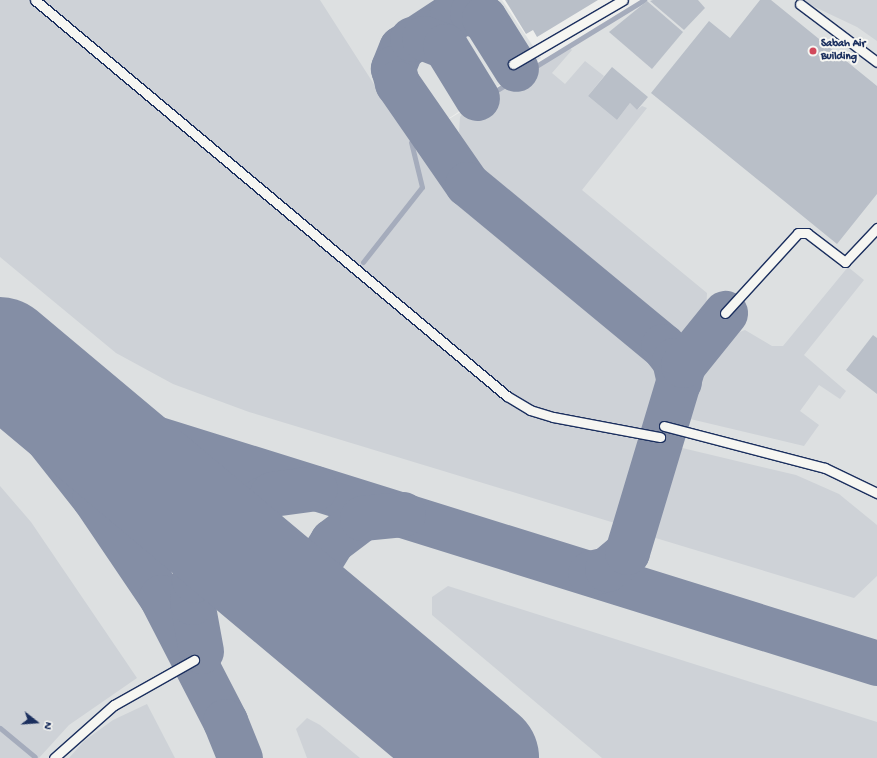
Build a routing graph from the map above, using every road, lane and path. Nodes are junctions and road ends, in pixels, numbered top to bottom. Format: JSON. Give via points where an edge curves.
{"nodes":[{"id":1,"x":35,"y":0,"type":"edge"},
{"id":2,"x":623,"y":0,"type":"edge"},
{"id":3,"x":800,"y":4,"type":"dead end"},
{"id":4,"x":877,"y":62,"type":"edge"},
{"id":5,"x":513,"y":64,"type":"dead end"},
{"id":6,"x":877,"y":228,"type":"edge"},
{"id":7,"x":725,"y":313,"type":"dead end"},
{"id":8,"x":664,"y":426,"type":"dead end"},
{"id":9,"x":660,"y":437,"type":"dead end"},
{"id":10,"x":877,"y":493,"type":"edge"},
{"id":11,"x":194,"y":660,"type":"dead end"},
{"id":12,"x":54,"y":758,"type":"edge"}],
"edges":[{"from":1,"to":9,"type":"lane","via":[[507,396],[530,410],[553,417]]},
{"from":2,"to":5,"type":"lane"},
{"from":3,"to":4,"type":"lane"},
{"from":6,"to":7,"type":"lane","via":[[845,262],[807,233],[798,233]]},
{"from":8,"to":10,"type":"lane","via":[[825,468]]},
{"from":11,"to":12,"type":"lane","via":[[114,706]]}]}
